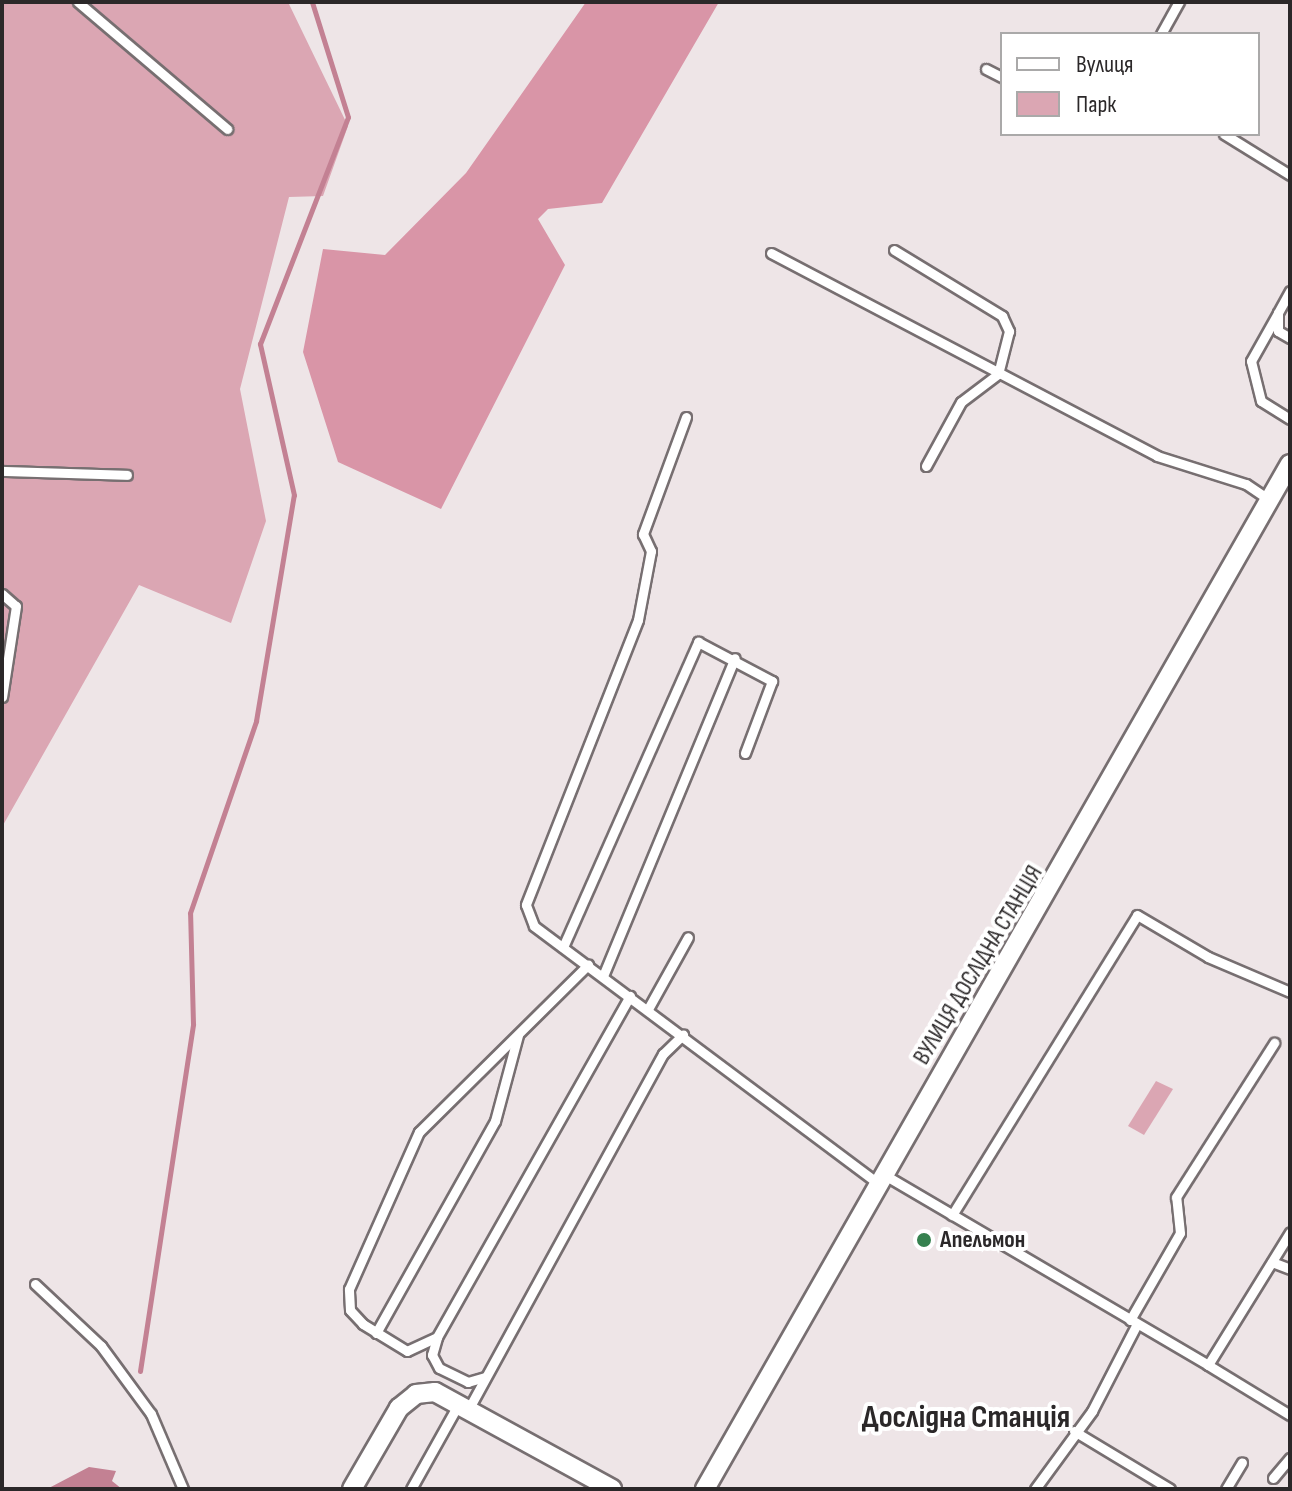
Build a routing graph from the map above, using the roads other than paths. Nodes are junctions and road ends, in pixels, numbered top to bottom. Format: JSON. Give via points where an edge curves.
{"nodes":[{"id":1,"x":78,"y":2,"type":"edge"},
{"id":2,"x":1179,"y":2,"type":"edge"},
{"id":3,"x":1162,"y":32,"type":"edge"},
{"id":4,"x":986,"y":69,"type":"dead end"},
{"id":5,"x":1000,"y":76,"type":"edge"},
{"id":6,"x":227,"y":129,"type":"dead end"},
{"id":7,"x":1227,"y":136,"type":"edge"},
{"id":8,"x":1290,"y":175,"type":"edge"},
{"id":9,"x":894,"y":250,"type":"dead end"},
{"id":10,"x":771,"y":253,"type":"dead end"},
{"id":11,"x":1290,"y":291,"type":"edge"},
{"id":12,"x":1278,"y":313,"type":"junction"},
{"id":13,"x":1290,"y":338,"type":"edge"},
{"id":14,"x":998,"y":374,"type":"junction"},
{"id":15,"x":686,"y":417,"type":"dead end"},
{"id":16,"x":1290,"y":419,"type":"edge"},
{"id":17,"x":1290,"y":464,"type":"edge"},
{"id":18,"x":926,"y":466,"type":"dead end"},
{"id":19,"x":2,"y":471,"type":"edge"},
{"id":20,"x":127,"y":475,"type":"dead end"},
{"id":21,"x":1270,"y":500,"type":"junction"},
{"id":22,"x":2,"y":594,"type":"edge"},
{"id":23,"x":735,"y":658,"type":"junction"},
{"id":24,"x":2,"y":697,"type":"edge"},
{"id":25,"x":745,"y":753,"type":"dead end"},
{"id":26,"x":688,"y":937,"type":"dead end"},
{"id":27,"x":563,"y":947,"type":"junction"},
{"id":28,"x":588,"y":965,"type":"junction"},
{"id":29,"x":603,"y":976,"type":"junction"},
{"id":30,"x":1290,"y":992,"type":"edge"},
{"id":31,"x":630,"y":996,"type":"junction"},
{"id":32,"x":648,"y":1009,"type":"junction"},
{"id":33,"x":518,"y":1035,"type":"junction"},
{"id":34,"x":683,"y":1035,"type":"junction"},
{"id":35,"x":1274,"y":1043,"type":"dead end"},
{"id":36,"x":880,"y":1178,"type":"junction"},
{"id":37,"x":952,"y":1215,"type":"junction"},
{"id":38,"x":1290,"y":1232,"type":"edge"},
{"id":39,"x":1272,"y":1262,"type":"junction"},
{"id":40,"x":1290,"y":1269,"type":"edge"},
{"id":41,"x":35,"y":1284,"type":"dead end"},
{"id":42,"x":1134,"y":1322,"type":"junction"},
{"id":43,"x":376,"y":1333,"type":"junction"},
{"id":44,"x":437,"y":1337,"type":"junction"},
{"id":45,"x":1208,"y":1365,"type":"junction"},
{"id":46,"x":485,"y":1377,"type":"junction"},
{"id":47,"x":464,"y":1407,"type":"junction"},
{"id":48,"x":1290,"y":1415,"type":"edge"},
{"id":49,"x":1074,"y":1431,"type":"junction"},
{"id":50,"x":1290,"y":1458,"type":"edge"},
{"id":51,"x":1242,"y":1462,"type":"dead end"},
{"id":52,"x":1273,"y":1478,"type":"dead end"},
{"id":53,"x":183,"y":1489,"type":"edge"},
{"id":54,"x":352,"y":1489,"type":"edge"},
{"id":55,"x":411,"y":1489,"type":"edge"},
{"id":56,"x":612,"y":1489,"type":"edge"},
{"id":57,"x":705,"y":1489,"type":"edge"},
{"id":58,"x":1035,"y":1489,"type":"edge"},
{"id":59,"x":1170,"y":1489,"type":"edge"},
{"id":60,"x":1226,"y":1489,"type":"edge"}],
"edges":[{"from":1,"to":6,"type":"lane"},
{"from":2,"to":3,"type":"lane"},
{"from":4,"to":5,"type":"lane"},
{"from":7,"to":8,"type":"lane"},
{"from":9,"to":14,"type":"lane","via":[[1002,316],[1009,331]]},
{"from":10,"to":14,"type":"lane"},
{"from":11,"to":12,"type":"lane"},
{"from":12,"to":13,"type":"lane","via":[[1278,331]]},
{"from":12,"to":16,"type":"lane","via":[[1251,361],[1261,401]]},
{"from":14,"to":18,"type":"lane","via":[[961,402]]},
{"from":14,"to":21,"type":"lane","via":[[1157,456],[1246,484]]},
{"from":15,"to":27,"type":"lane","via":[[643,534],[651,551],[638,620],[526,905],[534,926]]},
{"from":17,"to":21,"type":"street","name":"ВУЛИЦЯ ДОСЛІДНА СТАНЦІЯ"},
{"from":19,"to":20,"type":"lane"},
{"from":21,"to":36,"type":"street","name":"ВУЛИЦЯ ДОСЛІДНА СТАНЦІЯ"},
{"from":22,"to":24,"type":"lane","via":[[16,606]]},
{"from":23,"to":25,"type":"lane","via":[[772,681]]},
{"from":23,"to":27,"type":"lane","via":[[698,642],[691,646]]},
{"from":23,"to":29,"type":"lane"},
{"from":26,"to":32,"type":"lane"},
{"from":27,"to":28,"type":"lane"},
{"from":28,"to":29,"type":"lane"},
{"from":28,"to":33,"type":"lane"},
{"from":29,"to":31,"type":"lane"},
{"from":30,"to":37,"type":"lane","via":[[1208,957],[1137,915]]},
{"from":31,"to":32,"type":"lane"},
{"from":31,"to":44,"type":"lane"},
{"from":32,"to":34,"type":"lane"},
{"from":33,"to":43,"type":"lane","via":[[495,1121]]},
{"from":33,"to":43,"type":"lane","via":[[419,1132],[349,1289],[350,1310]]},
{"from":34,"to":36,"type":"lane"},
{"from":34,"to":46,"type":"lane","via":[[663,1054]]},
{"from":35,"to":42,"type":"lane","via":[[1176,1197],[1180,1233]]},
{"from":36,"to":37,"type":"lane"},
{"from":36,"to":57,"type":"street","name":"ВУЛИЦЯ ДОСЛІДНА СТАНЦІЯ"},
{"from":37,"to":42,"type":"lane"},
{"from":38,"to":39,"type":"lane"},
{"from":39,"to":40,"type":"lane"},
{"from":39,"to":45,"type":"lane"},
{"from":41,"to":53,"type":"lane","via":[[92,1336],[151,1414]]},
{"from":42,"to":45,"type":"lane"},
{"from":42,"to":49,"type":"lane"},
{"from":43,"to":44,"type":"lane","via":[[407,1351]]},
{"from":44,"to":46,"type":"lane","via":[[432,1355],[439,1368],[468,1382]]},
{"from":45,"to":48,"type":"lane"},
{"from":46,"to":47,"type":"lane"},
{"from":47,"to":54,"type":"street","via":[[435,1392],[416,1394],[399,1408]]},
{"from":47,"to":55,"type":"lane"},
{"from":47,"to":56,"type":"street"},
{"from":49,"to":58,"type":"lane"},
{"from":49,"to":59,"type":"lane"},
{"from":50,"to":52,"type":"lane"},
{"from":51,"to":60,"type":"lane"}]}
